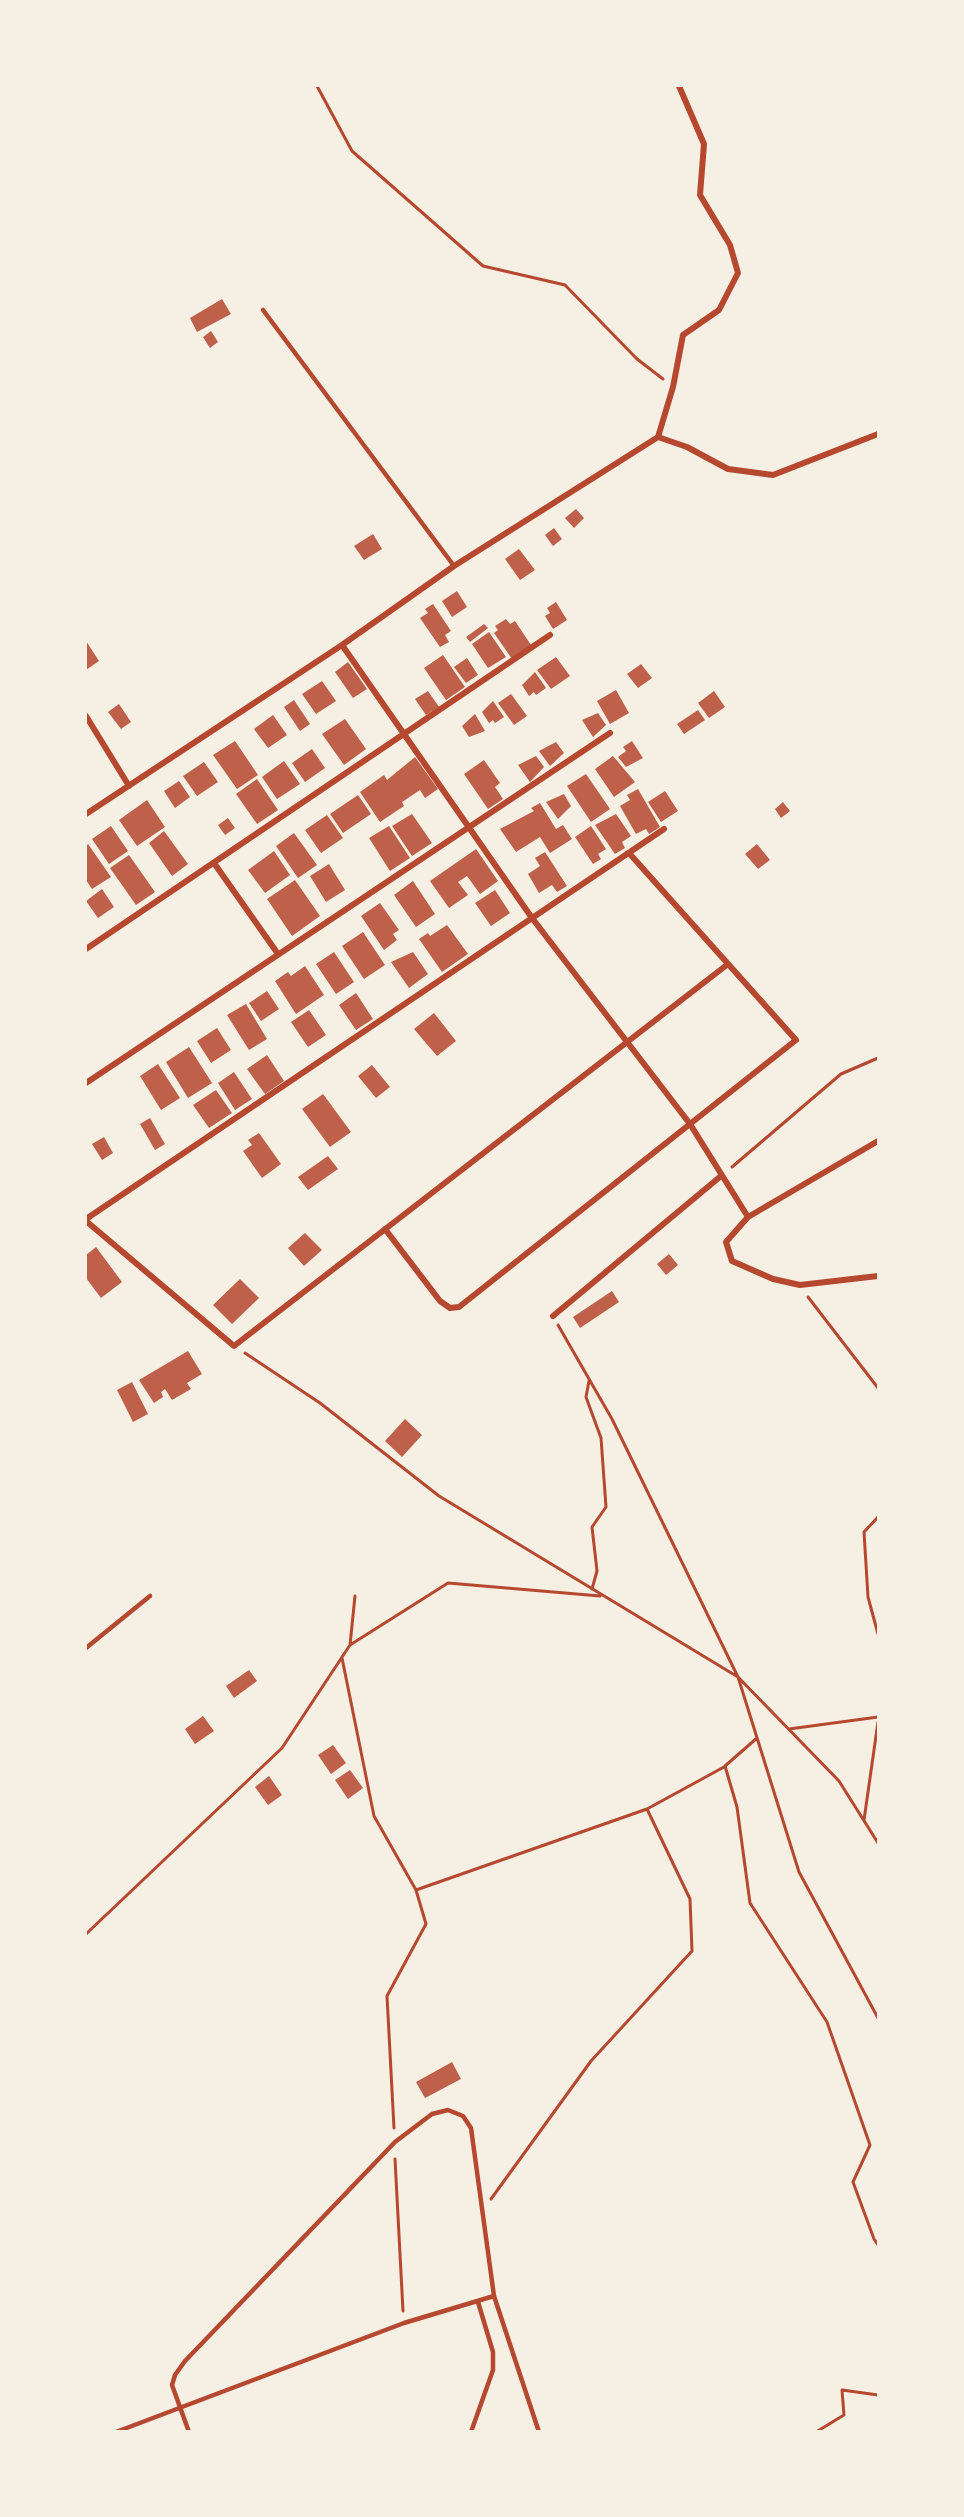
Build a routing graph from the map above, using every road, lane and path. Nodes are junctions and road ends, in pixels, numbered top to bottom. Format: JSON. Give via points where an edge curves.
{"nodes":[{"id":1,"x":317,"y":86,"type":"edge"},
{"id":2,"x":679,"y":86,"type":"edge"},
{"id":3,"x":263,"y":310,"type":"dead end"},
{"id":4,"x":673,"y":387,"type":"junction"},
{"id":5,"x":879,"y":434,"type":"edge"},
{"id":6,"x":658,"y":436,"type":"junction"},
{"id":7,"x":454,"y":566,"type":"junction"},
{"id":8,"x":550,"y":635,"type":"dead end"},
{"id":9,"x":342,"y":645,"type":"junction"},
{"id":10,"x":86,"y":716,"type":"edge"},
{"id":11,"x":610,"y":733,"type":"dead end"},
{"id":12,"x":405,"y":734,"type":"junction"},
{"id":13,"x":129,"y":786,"type":"junction"},
{"id":14,"x":86,"y":814,"type":"edge"},
{"id":15,"x":469,"y":827,"type":"junction"},
{"id":16,"x":664,"y":829,"type":"dead end"},
{"id":17,"x":629,"y":853,"type":"junction"},
{"id":18,"x":214,"y":862,"type":"junction"},
{"id":19,"x":532,"y":918,"type":"junction"},
{"id":20,"x":86,"y":949,"type":"edge"},
{"id":21,"x":278,"y":954,"type":"junction"},
{"id":22,"x":728,"y":964,"type":"junction"},
{"id":23,"x":627,"y":1042,"type":"junction"},
{"id":24,"x":879,"y":1058,"type":"edge"},
{"id":25,"x":86,"y":1083,"type":"edge"},
{"id":26,"x":690,"y":1124,"type":"junction"},
{"id":27,"x":879,"y":1141,"type":"edge"},
{"id":28,"x":722,"y":1176,"type":"junction"},
{"id":29,"x":748,"y":1217,"type":"junction"},
{"id":30,"x":86,"y":1220,"type":"edge"},
{"id":31,"x":385,"y":1229,"type":"junction"},
{"id":32,"x":879,"y":1276,"type":"edge"},
{"id":33,"x":800,"y":1285,"type":"junction"},
{"id":34,"x":553,"y":1317,"type":"joint"},
{"id":35,"x":234,"y":1346,"type":"junction"},
{"id":36,"x":589,"y":1379,"type":"junction"},
{"id":37,"x":879,"y":1388,"type":"edge"},
{"id":38,"x":879,"y":1517,"type":"edge"},
{"id":39,"x":592,"y":1589,"type":"junction"},
{"id":40,"x":150,"y":1596,"type":"dead end"},
{"id":41,"x":355,"y":1596,"type":"dead end"},
{"id":42,"x":603,"y":1596,"type":"junction"},
{"id":43,"x":879,"y":1634,"type":"edge"},
{"id":44,"x":350,"y":1645,"type":"junction"},
{"id":45,"x":86,"y":1648,"type":"edge"},
{"id":46,"x":342,"y":1658,"type":"junction"},
{"id":47,"x":738,"y":1677,"type":"junction"},
{"id":48,"x":879,"y":1717,"type":"edge"},
{"id":49,"x":879,"y":1722,"type":"edge"},
{"id":50,"x":789,"y":1729,"type":"junction"},
{"id":51,"x":757,"y":1738,"type":"junction"},
{"id":52,"x":725,"y":1766,"type":"junction"},
{"id":53,"x":647,"y":1809,"type":"junction"},
{"id":54,"x":864,"y":1820,"type":"junction"},
{"id":55,"x":879,"y":1843,"type":"edge"},
{"id":56,"x":416,"y":1890,"type":"junction"},
{"id":57,"x":86,"y":1934,"type":"edge"},
{"id":58,"x":879,"y":2018,"type":"edge"},
{"id":59,"x":394,"y":2142,"type":"junction"},
{"id":60,"x":482,"y":2211,"type":"junction"},
{"id":61,"x":879,"y":2245,"type":"edge"},
{"id":62,"x":494,"y":2296,"type":"junction"},
{"id":63,"x":478,"y":2302,"type":"junction"},
{"id":64,"x":404,"y":2323,"type":"junction"},
{"id":65,"x":879,"y":2395,"type":"edge"},
{"id":66,"x":178,"y":2408,"type":"junction"},
{"id":67,"x":116,"y":2432,"type":"edge"},
{"id":68,"x":189,"y":2432,"type":"edge"},
{"id":69,"x":471,"y":2432,"type":"edge"},
{"id":70,"x":539,"y":2432,"type":"edge"},
{"id":71,"x":816,"y":2432,"type":"edge"}],
"edges":[{"from":1,"to":4,"type":"path","via":[[352,151],[483,266],[565,285],[638,359]]},
{"from":2,"to":4,"type":"street","via":[[704,144],[700,195],[730,245],[738,273],[719,310],[683,335]]},
{"from":3,"to":7,"type":"lane"},
{"from":4,"to":6,"type":"street"},
{"from":5,"to":6,"type":"street","via":[[773,475],[728,469]]},
{"from":6,"to":7,"type":"street"},
{"from":7,"to":9,"type":"street"},
{"from":8,"to":12,"type":"street"},
{"from":9,"to":12,"type":"street"},
{"from":9,"to":13,"type":"street"},
{"from":10,"to":13,"type":"street"},
{"from":11,"to":15,"type":"street"},
{"from":12,"to":15,"type":"street"},
{"from":12,"to":18,"type":"street"},
{"from":13,"to":14,"type":"street"},
{"from":15,"to":19,"type":"street"},
{"from":15,"to":21,"type":"street"},
{"from":16,"to":17,"type":"street"},
{"from":17,"to":19,"type":"street"},
{"from":17,"to":22,"type":"street"},
{"from":18,"to":20,"type":"street"},
{"from":18,"to":21,"type":"street"},
{"from":19,"to":23,"type":"street"},
{"from":19,"to":30,"type":"street"},
{"from":21,"to":25,"type":"street"},
{"from":22,"to":23,"type":"street"},
{"from":22,"to":26,"type":"street","via":[[796,1040]]},
{"from":23,"to":26,"type":"street"},
{"from":23,"to":31,"type":"street"},
{"from":24,"to":28,"type":"path","via":[[841,1074]]},
{"from":26,"to":28,"type":"street"},
{"from":26,"to":31,"type":"street","via":[[459,1307],[450,1308],[440,1302]]},
{"from":27,"to":29,"type":"street"},
{"from":28,"to":29,"type":"street"},
{"from":28,"to":34,"type":"street"},
{"from":29,"to":33,"type":"street","via":[[726,1242],[732,1261],[773,1279]]},
{"from":30,"to":35,"type":"street"},
{"from":31,"to":35,"type":"street"},
{"from":32,"to":33,"type":"street"},
{"from":33,"to":37,"type":"path"},
{"from":34,"to":36,"type":"path"},
{"from":35,"to":39,"type":"path","via":[[320,1403],[439,1496]]},
{"from":36,"to":39,"type":"path","via":[[586,1397],[601,1438],[606,1507],[592,1527],[597,1571]]},
{"from":36,"to":47,"type":"path"},
{"from":38,"to":43,"type":"path","via":[[864,1532],[868,1597]]},
{"from":39,"to":42,"type":"path"},
{"from":40,"to":45,"type":"lane"},
{"from":41,"to":44,"type":"path"},
{"from":42,"to":44,"type":"path","via":[[448,1583]]},
{"from":42,"to":47,"type":"path"},
{"from":44,"to":46,"type":"path"},
{"from":46,"to":56,"type":"path","via":[[374,1816]]},
{"from":46,"to":57,"type":"path","via":[[282,1748]]},
{"from":47,"to":50,"type":"path"},
{"from":47,"to":51,"type":"path"},
{"from":48,"to":50,"type":"path"},
{"from":49,"to":54,"type":"path"},
{"from":50,"to":54,"type":"path","via":[[839,1781]]},
{"from":51,"to":52,"type":"path"},
{"from":51,"to":58,"type":"path","via":[[799,1872]]},
{"from":52,"to":53,"type":"path"},
{"from":52,"to":61,"type":"path","via":[[737,1807],[750,1903],[827,2022],[870,2145],[853,2182]]},
{"from":53,"to":56,"type":"path"},
{"from":53,"to":60,"type":"path","via":[[690,1899],[692,1951],[591,2061]]},
{"from":54,"to":55,"type":"path"},
{"from":56,"to":59,"type":"path","via":[[426,1924],[387,1996]]},
{"from":59,"to":60,"type":"lane","via":[[432,2114],[448,2110],[463,2116],[471,2128]]},
{"from":59,"to":64,"type":"path"},
{"from":59,"to":66,"type":"lane","via":[[185,2361],[172,2385]]},
{"from":60,"to":62,"type":"lane"},
{"from":62,"to":63,"type":"lane"},
{"from":62,"to":70,"type":"lane"},
{"from":63,"to":64,"type":"lane"},
{"from":63,"to":69,"type":"lane","via":[[493,2352],[493,2370]]},
{"from":64,"to":66,"type":"lane"},
{"from":65,"to":71,"type":"path","via":[[842,2390],[844,2415]]},
{"from":66,"to":67,"type":"lane"},
{"from":66,"to":68,"type":"lane"}]}
